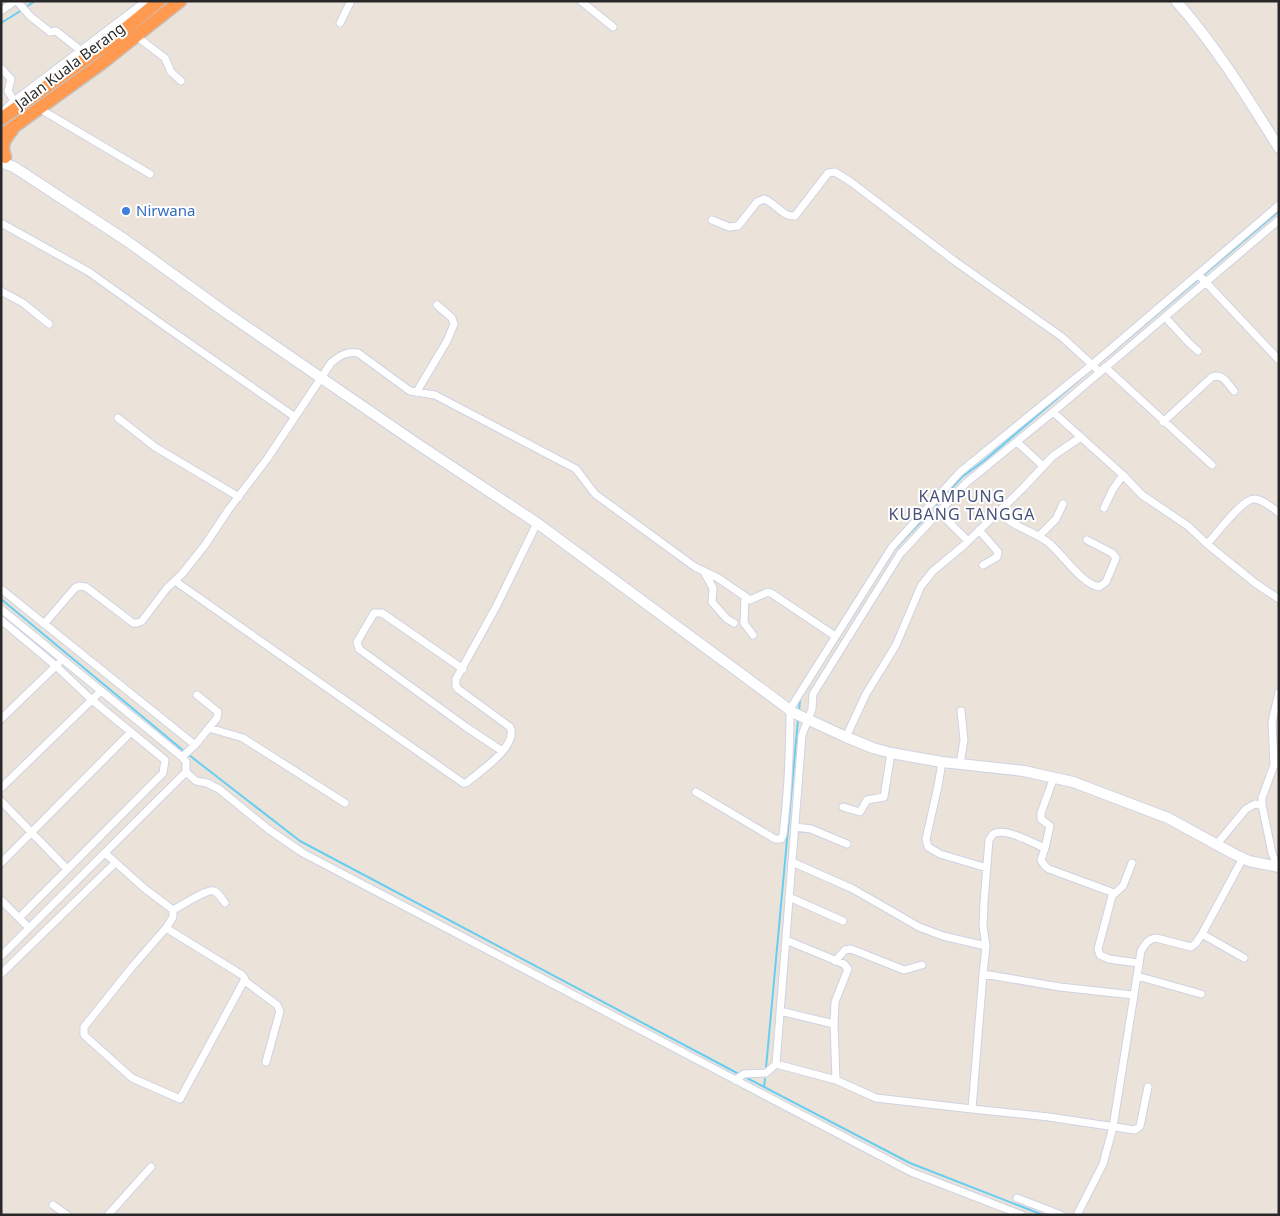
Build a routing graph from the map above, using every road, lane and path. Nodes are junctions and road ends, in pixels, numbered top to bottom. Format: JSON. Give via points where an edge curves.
{"nodes":[{"id":1,"x":146,"y":1,"type":"edge"},
{"id":2,"x":159,"y":1,"type":"edge"},
{"id":3,"x":180,"y":1,"type":"edge"},
{"id":4,"x":351,"y":1,"type":"edge"},
{"id":5,"x":581,"y":1,"type":"edge"},
{"id":6,"x":1176,"y":1,"type":"edge"},
{"id":7,"x":19,"y":5,"type":"edge"},
{"id":8,"x":1,"y":11,"type":"edge"},
{"id":9,"x":340,"y":23,"type":"dead end"},
{"id":10,"x":613,"y":27,"type":"dead end"},
{"id":11,"x":109,"y":36,"type":"junction"},
{"id":12,"x":136,"y":36,"type":"junction"},
{"id":13,"x":80,"y":50,"type":"junction"},
{"id":14,"x":2,"y":69,"type":"edge"},
{"id":15,"x":180,"y":81,"type":"dead end"},
{"id":16,"x":17,"y":103,"type":"junction"},
{"id":17,"x":40,"y":109,"type":"junction"},
{"id":18,"x":2,"y":114,"type":"edge"},
{"id":19,"x":14,"y":128,"type":"junction"},
{"id":20,"x":1,"y":136,"type":"edge"},
{"id":21,"x":1279,"y":148,"type":"edge"},
{"id":22,"x":2,"y":159,"type":"edge"},
{"id":23,"x":150,"y":174,"type":"dead end"},
{"id":24,"x":1279,"y":205,"type":"edge"},
{"id":25,"x":712,"y":220,"type":"dead end"},
{"id":26,"x":1279,"y":220,"type":"edge"},
{"id":27,"x":1,"y":223,"type":"edge"},
{"id":28,"x":1202,"y":278,"type":"junction"},
{"id":29,"x":1,"y":291,"type":"edge"},
{"id":30,"x":437,"y":305,"type":"dead end"},
{"id":31,"x":1165,"y":317,"type":"junction"},
{"id":32,"x":48,"y":324,"type":"dead end"},
{"id":33,"x":1198,"y":351,"type":"dead end"},
{"id":34,"x":1279,"y":360,"type":"edge"},
{"id":35,"x":1098,"y":368,"type":"junction"},
{"id":36,"x":320,"y":378,"type":"junction"},
{"id":37,"x":1234,"y":390,"type":"dead end"},
{"id":38,"x":416,"y":393,"type":"junction"},
{"id":39,"x":1053,"y":412,"type":"junction"},
{"id":40,"x":295,"y":417,"type":"junction"},
{"id":41,"x":118,"y":418,"type":"dead end"},
{"id":42,"x":1163,"y":422,"type":"junction"},
{"id":43,"x":1081,"y":437,"type":"junction"},
{"id":44,"x":1017,"y":442,"type":"junction"},
{"id":45,"x":1212,"y":465,"type":"dead end"},
{"id":46,"x":1043,"y":466,"type":"junction"},
{"id":47,"x":970,"y":472,"type":"junction"},
{"id":48,"x":1123,"y":475,"type":"junction"},
{"id":49,"x":239,"y":496,"type":"junction"},
{"id":50,"x":1063,"y":504,"type":"dead end"},
{"id":51,"x":1104,"y":508,"type":"dead end"},
{"id":52,"x":997,"y":511,"type":"junction"},
{"id":53,"x":938,"y":512,"type":"junction"},
{"id":54,"x":1279,"y":513,"type":"edge"},
{"id":55,"x":537,"y":523,"type":"junction"},
{"id":56,"x":979,"y":530,"type":"junction"},
{"id":57,"x":1039,"y":536,"type":"junction"},
{"id":58,"x":1087,"y":540,"type":"dead end"},
{"id":59,"x":968,"y":541,"type":"junction"},
{"id":60,"x":1207,"y":544,"type":"junction"},
{"id":61,"x":983,"y":565,"type":"dead end"},
{"id":62,"x":704,"y":571,"type":"junction"},
{"id":63,"x":175,"y":581,"type":"junction"},
{"id":64,"x":1,"y":589,"type":"edge"},
{"id":65,"x":745,"y":597,"type":"junction"},
{"id":66,"x":1279,"y":599,"type":"edge"},
{"id":67,"x":1,"y":609,"type":"edge"},
{"id":68,"x":1,"y":620,"type":"edge"},
{"id":69,"x":734,"y":623,"type":"dead end"},
{"id":70,"x":44,"y":624,"type":"junction"},
{"id":71,"x":753,"y":635,"type":"dead end"},
{"id":72,"x":835,"y":636,"type":"junction"},
{"id":73,"x":62,"y":659,"type":"junction"},
{"id":74,"x":56,"y":666,"type":"junction"},
{"id":75,"x":463,"y":669,"type":"junction"},
{"id":76,"x":101,"y":691,"type":"junction"},
{"id":77,"x":1279,"y":692,"type":"edge"},
{"id":78,"x":197,"y":695,"type":"dead end"},
{"id":79,"x":92,"y":700,"type":"junction"},
{"id":80,"x":792,"y":711,"type":"junction"},
{"id":81,"x":960,"y":711,"type":"dead end"},
{"id":82,"x":806,"y":718,"type":"junction"},
{"id":83,"x":1,"y":720,"type":"edge"},
{"id":84,"x":210,"y":728,"type":"junction"},
{"id":85,"x":131,"y":732,"type":"junction"},
{"id":86,"x":846,"y":737,"type":"junction"},
{"id":87,"x":188,"y":751,"type":"junction"},
{"id":88,"x":502,"y":752,"type":"junction"},
{"id":89,"x":891,"y":753,"type":"junction"},
{"id":90,"x":942,"y":762,"type":"junction"},
{"id":91,"x":960,"y":764,"type":"junction"},
{"id":92,"x":186,"y":772,"type":"junction"},
{"id":93,"x":1054,"y":777,"type":"junction"},
{"id":94,"x":1,"y":788,"type":"edge"},
{"id":95,"x":696,"y":792,"type":"dead end"},
{"id":96,"x":1,"y":801,"type":"edge"},
{"id":97,"x":345,"y":803,"type":"dead end"},
{"id":98,"x":1262,"y":805,"type":"junction"},
{"id":99,"x":843,"y":806,"type":"dead end"},
{"id":100,"x":795,"y":827,"type":"junction"},
{"id":101,"x":32,"y":832,"type":"junction"},
{"id":102,"x":848,"y":844,"type":"dead end"},
{"id":103,"x":1216,"y":844,"type":"junction"},
{"id":104,"x":1045,"y":848,"type":"junction"},
{"id":105,"x":105,"y":853,"type":"junction"},
{"id":106,"x":1243,"y":858,"type":"junction"},
{"id":107,"x":792,"y":862,"type":"junction"},
{"id":108,"x":1,"y":863,"type":"edge"},
{"id":109,"x":115,"y":863,"type":"junction"},
{"id":110,"x":1132,"y":864,"type":"dead end"},
{"id":111,"x":987,"y":868,"type":"junction"},
{"id":112,"x":1278,"y":868,"type":"edge"},
{"id":113,"x":67,"y":869,"type":"junction"},
{"id":114,"x":1114,"y":893,"type":"junction"},
{"id":115,"x":789,"y":897,"type":"junction"},
{"id":116,"x":1,"y":900,"type":"edge"},
{"id":117,"x":225,"y":903,"type":"dead end"},
{"id":118,"x":173,"y":910,"type":"junction"},
{"id":119,"x":19,"y":918,"type":"junction"},
{"id":120,"x":842,"y":921,"type":"dead end"},
{"id":121,"x":29,"y":928,"type":"junction"},
{"id":122,"x":166,"y":928,"type":"junction"},
{"id":123,"x":1202,"y":934,"type":"junction"},
{"id":124,"x":786,"y":940,"type":"junction"},
{"id":125,"x":986,"y":946,"type":"junction"},
{"id":126,"x":1,"y":956,"type":"edge"},
{"id":127,"x":1244,"y":958,"type":"dead end"},
{"id":128,"x":835,"y":961,"type":"junction"},
{"id":129,"x":1138,"y":963,"type":"junction"},
{"id":130,"x":922,"y":965,"type":"dead end"},
{"id":131,"x":1,"y":974,"type":"edge"},
{"id":132,"x":983,"y":974,"type":"junction"},
{"id":133,"x":1137,"y":976,"type":"junction"},
{"id":134,"x":245,"y":982,"type":"junction"},
{"id":135,"x":1201,"y":994,"type":"dead end"},
{"id":136,"x":1133,"y":995,"type":"junction"},
{"id":137,"x":780,"y":1011,"type":"junction"},
{"id":138,"x":834,"y":1024,"type":"junction"},
{"id":139,"x":266,"y":1062,"type":"dead end"},
{"id":140,"x":776,"y":1064,"type":"junction"},
{"id":141,"x":735,"y":1080,"type":"junction"},
{"id":142,"x":836,"y":1080,"type":"junction"},
{"id":143,"x":1148,"y":1087,"type":"dead end"},
{"id":144,"x":972,"y":1109,"type":"junction"},
{"id":145,"x":1113,"y":1127,"type":"junction"},
{"id":146,"x":151,"y":1167,"type":"dead end"},
{"id":147,"x":1017,"y":1198,"type":"dead end"},
{"id":148,"x":53,"y":1205,"type":"dead end"},
{"id":149,"x":67,"y":1215,"type":"edge"},
{"id":150,"x":108,"y":1215,"type":"edge"},
{"id":151,"x":1022,"y":1215,"type":"edge"},
{"id":152,"x":1061,"y":1215,"type":"edge"},
{"id":153,"x":1077,"y":1215,"type":"edge"}],
"edges":[{"from":1,"to":11,"type":"street"},
{"from":2,"to":11,"type":"highway","name":"Jalan Kuala Berang"},
{"from":3,"to":12,"type":"highway","name":"Jalan Kuala Berang"},
{"from":4,"to":9,"type":"street"},
{"from":5,"to":10,"type":"street"},
{"from":6,"to":21,"type":"street","via":[[1214,47]]},
{"from":7,"to":8,"type":"street"},
{"from":7,"to":13,"type":"street","via":[[50,32],[56,32]]},
{"from":11,"to":13,"type":"street"},
{"from":11,"to":16,"type":"highway","name":"Jalan Kuala Berang"},
{"from":12,"to":15,"type":"street","via":[[165,58],[171,72]]},
{"from":12,"to":17,"type":"highway","name":"Jalan Kuala Berang"},
{"from":13,"to":16,"type":"street"},
{"from":14,"to":16,"type":"street","via":[[11,79],[8,91]]},
{"from":16,"to":18,"type":"highway","name":"Jalan Kuala Berang"},
{"from":17,"to":19,"type":"highway","name":"Jalan Kuala Berang"},
{"from":17,"to":23,"type":"street"},
{"from":19,"to":20,"type":"highway","name":"Jalan Kuala Berang"},
{"from":19,"to":22,"type":"highway","via":[[4,141]]},
{"from":22,"to":36,"type":"street","via":[[127,241]]},
{"from":24,"to":28,"type":"street"},
{"from":25,"to":35,"type":"street","via":[[729,227],[738,226],[757,202],[764,199],[785,214],[795,216],[828,173],[835,172],[1055,332]]},
{"from":26,"to":28,"type":"street"},
{"from":27,"to":40,"type":"street","via":[[89,272]]},
{"from":28,"to":31,"type":"street"},
{"from":28,"to":34,"type":"street"},
{"from":28,"to":35,"type":"street"},
{"from":29,"to":32,"type":"street","via":[[23,303]]},
{"from":30,"to":38,"type":"street","via":[[452,318],[454,324]]},
{"from":31,"to":33,"type":"street"},
{"from":31,"to":35,"type":"street"},
{"from":35,"to":39,"type":"street"},
{"from":35,"to":42,"type":"street"},
{"from":35,"to":47,"type":"street"},
{"from":36,"to":38,"type":"street","via":[[337,358],[352,352]]},
{"from":36,"to":40,"type":"street"},
{"from":36,"to":55,"type":"street"},
{"from":37,"to":42,"type":"street","via":[[1216,375]]},
{"from":38,"to":62,"type":"street","via":[[435,395],[574,468],[595,494],[695,568]]},
{"from":39,"to":43,"type":"street"},
{"from":39,"to":44,"type":"street"},
{"from":40,"to":49,"type":"street"},
{"from":41,"to":49,"type":"street","via":[[155,447]]},
{"from":42,"to":45,"type":"street"},
{"from":43,"to":46,"type":"street","via":[[1059,450]]},
{"from":43,"to":48,"type":"street"},
{"from":44,"to":46,"type":"street"},
{"from":44,"to":47,"type":"street"},
{"from":46,"to":52,"type":"street"},
{"from":47,"to":53,"type":"street"},
{"from":47,"to":72,"type":"street","via":[[892,547]]},
{"from":48,"to":51,"type":"street"},
{"from":48,"to":60,"type":"street","via":[[1142,495],[1188,526]]},
{"from":49,"to":63,"type":"street"},
{"from":50,"to":57,"type":"street","via":[[1056,519]]},
{"from":52,"to":56,"type":"street"},
{"from":52,"to":57,"type":"street","via":[[1012,523]]},
{"from":53,"to":59,"type":"street"},
{"from":53,"to":82,"type":"street","via":[[900,554],[815,689],[812,709]]},
{"from":54,"to":60,"type":"street","via":[[1254,498],[1249,499]]},
{"from":55,"to":75,"type":"street"},
{"from":55,"to":80,"type":"street"},
{"from":56,"to":59,"type":"street"},
{"from":56,"to":61,"type":"street","via":[[998,552],[997,557]]},
{"from":57,"to":58,"type":"street","via":[[1093,585],[1100,587],[1106,582],[1116,558]]},
{"from":59,"to":86,"type":"street","via":[[933,571],[921,586],[896,645],[866,694]]},
{"from":60,"to":66,"type":"street"},
{"from":62,"to":65,"type":"street"},
{"from":62,"to":69,"type":"street","via":[[713,588],[712,602]]},
{"from":63,"to":70,"type":"street","via":[[139,623],[133,623],[86,587],[79,586]]},
{"from":63,"to":88,"type":"street","via":[[461,783],[466,783]]},
{"from":64,"to":70,"type":"street"},
{"from":65,"to":71,"type":"street","via":[[744,623]]},
{"from":65,"to":72,"type":"street","via":[[752,600],[771,593]]},
{"from":67,"to":73,"type":"street"},
{"from":68,"to":74,"type":"street"},
{"from":70,"to":87,"type":"street"},
{"from":72,"to":80,"type":"street"},
{"from":73,"to":74,"type":"street"},
{"from":73,"to":76,"type":"street"},
{"from":74,"to":79,"type":"street"},
{"from":74,"to":83,"type":"street"},
{"from":75,"to":88,"type":"street","via":[[456,679],[458,689],[512,729],[512,739]]},
{"from":75,"to":88,"type":"street","via":[[382,612],[374,613],[357,642],[359,649]]},
{"from":76,"to":79,"type":"street"},
{"from":76,"to":87,"type":"street"},
{"from":77,"to":98,"type":"street","via":[[1272,722],[1274,765]]},
{"from":78,"to":84,"type":"street","via":[[218,712]]},
{"from":79,"to":85,"type":"street"},
{"from":79,"to":94,"type":"street"},
{"from":80,"to":82,"type":"street"},
{"from":80,"to":95,"type":"street","via":[[789,786],[781,839],[775,839]]},
{"from":81,"to":91,"type":"street","via":[[964,740]]},
{"from":82,"to":86,"type":"street"},
{"from":82,"to":100,"type":"street"},
{"from":84,"to":87,"type":"street"},
{"from":84,"to":97,"type":"street","via":[[243,738]]},
{"from":85,"to":101,"type":"street"},
{"from":85,"to":113,"type":"street","via":[[165,758],[164,770]]},
{"from":86,"to":89,"type":"street"},
{"from":87,"to":92,"type":"street"},
{"from":89,"to":90,"type":"street"},
{"from":89,"to":99,"type":"street","via":[[884,797],[867,800],[860,812]]},
{"from":90,"to":91,"type":"street"},
{"from":90,"to":111,"type":"street","via":[[926,839],[928,847],[940,854]]},
{"from":91,"to":93,"type":"street"},
{"from":92,"to":105,"type":"street"},
{"from":92,"to":141,"type":"street","via":[[196,781],[219,789],[303,853]]},
{"from":93,"to":103,"type":"street","via":[[1168,818]]},
{"from":93,"to":104,"type":"street","via":[[1041,813],[1041,819],[1050,826]]},
{"from":96,"to":101,"type":"street"},
{"from":98,"to":103,"type":"street","via":[[1254,804],[1246,809]]},
{"from":98,"to":112,"type":"street"},
{"from":100,"to":102,"type":"street","via":[[810,829]]},
{"from":100,"to":107,"type":"street"},
{"from":101,"to":108,"type":"street"},
{"from":101,"to":113,"type":"street"},
{"from":103,"to":106,"type":"street"},
{"from":104,"to":111,"type":"street","via":[[1008,833],[995,832],[990,840]]},
{"from":104,"to":114,"type":"street","via":[[1041,860],[1049,869]]},
{"from":105,"to":109,"type":"street"},
{"from":105,"to":121,"type":"street"},
{"from":106,"to":112,"type":"street"},
{"from":106,"to":123,"type":"street"},
{"from":107,"to":115,"type":"street"},
{"from":107,"to":125,"type":"street","via":[[853,889],[919,927]]},
{"from":109,"to":118,"type":"street"},
{"from":109,"to":131,"type":"street"},
{"from":110,"to":114,"type":"street","via":[[1123,886]]},
{"from":111,"to":125,"type":"street","via":[[983,926]]},
{"from":113,"to":119,"type":"street"},
{"from":114,"to":129,"type":"street","via":[[1102,930],[1099,953],[1109,959]]},
{"from":115,"to":120,"type":"street"},
{"from":115,"to":124,"type":"street"},
{"from":116,"to":119,"type":"street"},
{"from":117,"to":118,"type":"street","via":[[216,892],[210,891]]},
{"from":118,"to":122,"type":"street","via":[[173,917]]},
{"from":119,"to":121,"type":"street"},
{"from":121,"to":126,"type":"street"},
{"from":122,"to":134,"type":"street","via":[[242,975]]},
{"from":122,"to":134,"type":"street","via":[[83,1030],[84,1035],[127,1075],[180,1099]]},
{"from":123,"to":127,"type":"street"},
{"from":123,"to":129,"type":"street","via":[[1190,948],[1151,938],[1141,951]]},
{"from":124,"to":128,"type":"street"},
{"from":124,"to":137,"type":"street"},
{"from":125,"to":132,"type":"street"},
{"from":128,"to":130,"type":"street","via":[[844,950],[851,949],[904,970]]},
{"from":128,"to":138,"type":"street","via":[[848,969],[836,998]]},
{"from":129,"to":133,"type":"street"},
{"from":132,"to":136,"type":"street"},
{"from":132,"to":144,"type":"street"},
{"from":133,"to":135,"type":"street"},
{"from":133,"to":136,"type":"street"},
{"from":134,"to":139,"type":"street","via":[[277,1005],[280,1011]]},
{"from":136,"to":145,"type":"street"},
{"from":137,"to":138,"type":"street"},
{"from":137,"to":140,"type":"street"},
{"from":138,"to":142,"type":"street"},
{"from":140,"to":141,"type":"street","via":[[766,1073],[744,1074]]},
{"from":140,"to":142,"type":"street"},
{"from":141,"to":151,"type":"street","via":[[911,1172]]},
{"from":142,"to":144,"type":"street","via":[[876,1098]]},
{"from":143,"to":145,"type":"street","via":[[1138,1129]]},
{"from":144,"to":145,"type":"street"},
{"from":145,"to":153,"type":"street","via":[[1103,1164]]},
{"from":146,"to":150,"type":"street"},
{"from":147,"to":152,"type":"street"},
{"from":148,"to":149,"type":"street"}]}
